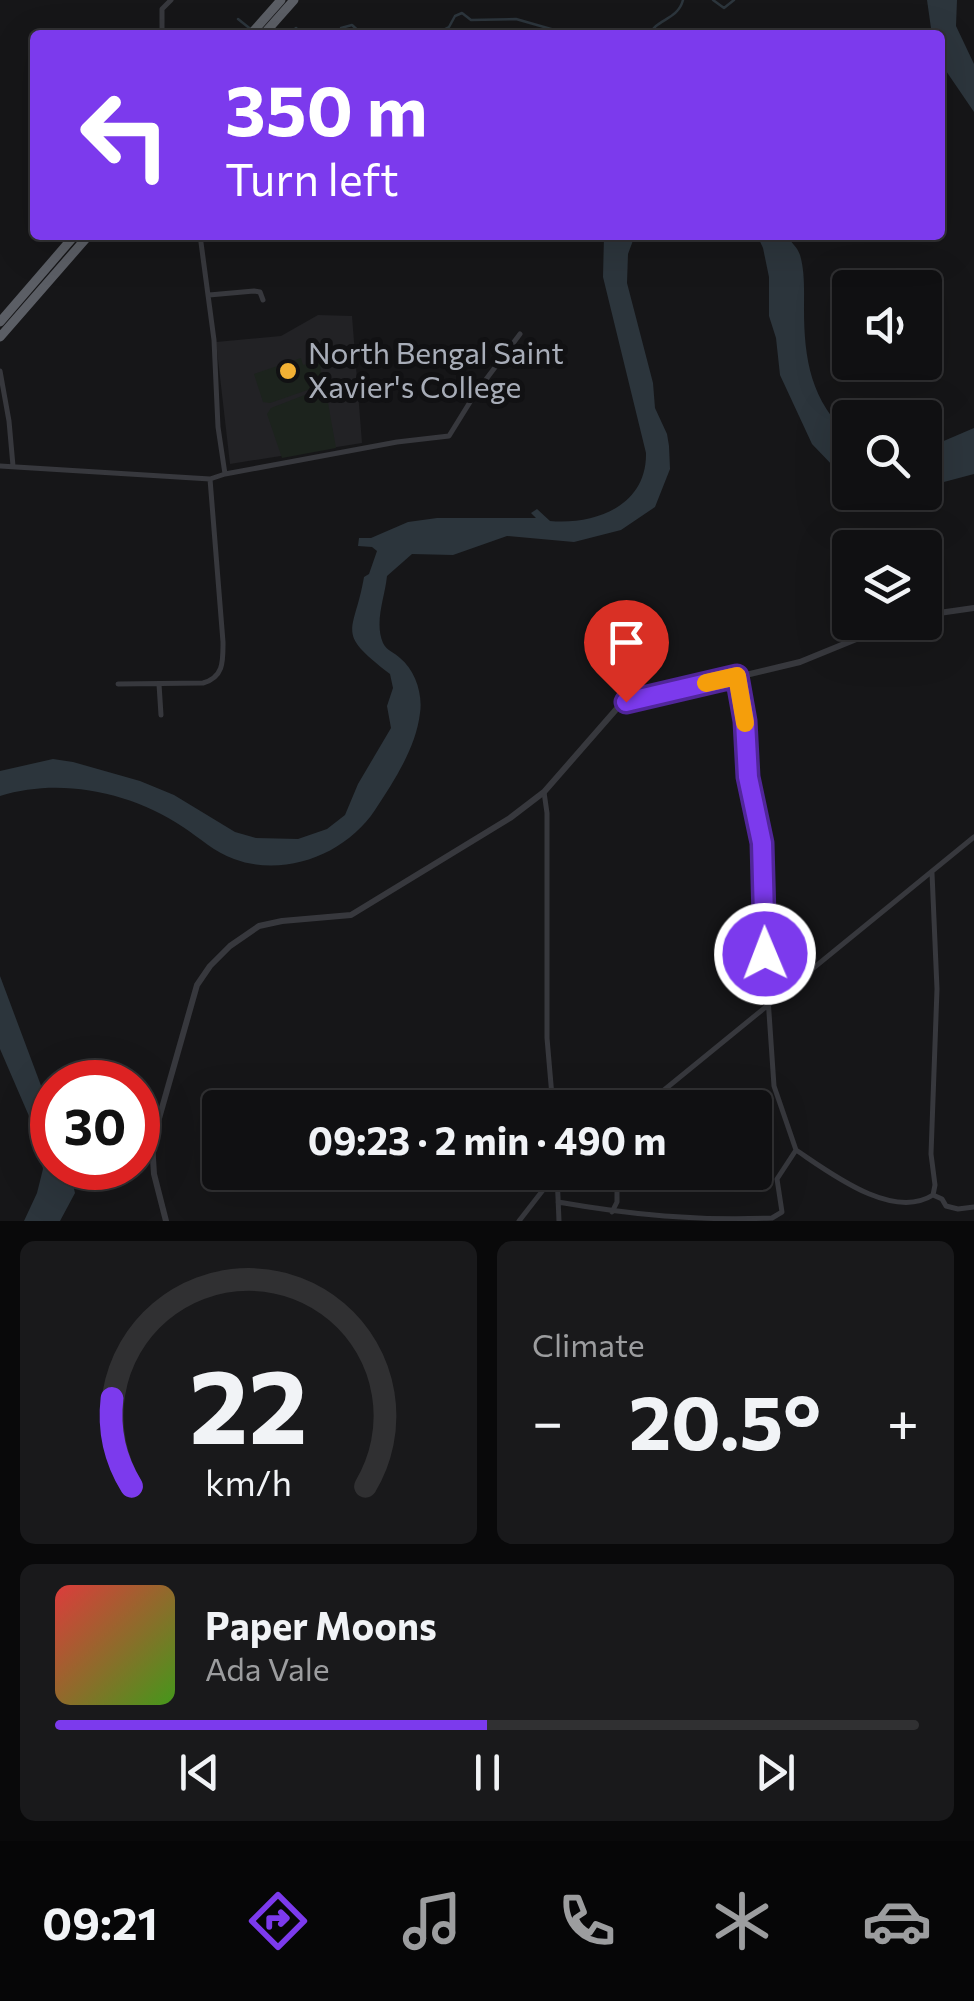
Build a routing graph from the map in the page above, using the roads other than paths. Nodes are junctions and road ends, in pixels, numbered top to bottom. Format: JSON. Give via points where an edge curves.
{"nodes":[{"id":1,"x":171,"y":0,"type":"edge"},
{"id":2,"x":281,"y":0,"type":"edge"},
{"id":3,"x":294,"y":0,"type":"edge"},
{"id":4,"x":162,"y":30,"type":"edge"},
{"id":5,"x":260,"y":30,"type":"edge"},
{"id":6,"x":261,"y":30,"type":"edge"},
{"id":7,"x":72,"y":240,"type":"edge"},
{"id":8,"x":85,"y":240,"type":"edge"},
{"id":9,"x":201,"y":240,"type":"edge"},
{"id":10,"x":209,"y":295,"type":"junction"},
{"id":11,"x":262,"y":300,"type":"dead end"},
{"id":12,"x":0,"y":322,"type":"edge"},
{"id":13,"x":520,"y":334,"type":"dead end"},
{"id":14,"x":0,"y":337,"type":"edge"},
{"id":15,"x":0,"y":372,"type":"edge"},
{"id":16,"x":0,"y":466,"type":"edge"},
{"id":17,"x":13,"y":466,"type":"junction"},
{"id":18,"x":225,"y":474,"type":"junction"},
{"id":19,"x":210,"y":479,"type":"junction"},
{"id":20,"x":974,"y":608,"type":"edge"},
{"id":21,"x":942,"y":613,"type":"edge"},
{"id":22,"x":855,"y":640,"type":"edge"},
{"id":23,"x":737,"y":676,"type":"junction"},
{"id":24,"x":118,"y":684,"type":"dead end"},
{"id":25,"x":160,"y":684,"type":"junction"},
{"id":26,"x":161,"y":714,"type":"dead end"},
{"id":27,"x":544,"y":792,"type":"junction"},
{"id":28,"x":974,"y":837,"type":"edge"},
{"id":29,"x":932,"y":873,"type":"junction"},
{"id":30,"x":764,"y":925,"type":"junction"},
{"id":31,"x":737,"y":926,"type":"dead end"},
{"id":32,"x":768,"y":1006,"type":"junction"},
{"id":33,"x":551,"y":1090,"type":"edge"},
{"id":34,"x":664,"y":1090,"type":"edge"},
{"id":35,"x":796,"y":1150,"type":"junction"},
{"id":36,"x":543,"y":1190,"type":"edge"},
{"id":37,"x":558,"y":1190,"type":"edge"},
{"id":38,"x":617,"y":1190,"type":"edge"},
{"id":39,"x":933,"y":1195,"type":"junction"},
{"id":40,"x":558,"y":1202,"type":"junction"},
{"id":41,"x":974,"y":1207,"type":"edge"},
{"id":42,"x":612,"y":1212,"type":"junction"},
{"id":43,"x":166,"y":1221,"type":"edge"},
{"id":44,"x":519,"y":1221,"type":"edge"},
{"id":45,"x":558,"y":1221,"type":"edge"}],
"edges":[{"from":1,"to":4,"type":"street","via":[[162,9]]},
{"from":2,"to":5,"type":"highway"},
{"from":3,"to":6,"type":"highway"},
{"from":7,"to":12,"type":"highway"},
{"from":8,"to":14,"type":"highway"},
{"from":9,"to":10,"type":"street"},
{"from":10,"to":11,"type":"street","via":[[254,290]]},
{"from":10,"to":18,"type":"street"},
{"from":13,"to":18,"type":"street","via":[[449,436]]},
{"from":15,"to":17,"type":"street"},
{"from":16,"to":17,"type":"street"},
{"from":17,"to":19,"type":"street"},
{"from":18,"to":19,"type":"street"},
{"from":19,"to":25,"type":"street","via":[[222,669],[203,683]]},
{"from":20,"to":21,"type":"street"},
{"from":22,"to":23,"type":"street"},
{"from":23,"to":27,"type":"street","via":[[620,705]]},
{"from":23,"to":30,"type":"street","via":[[762,843]]},
{"from":24,"to":25,"type":"street"},
{"from":25,"to":26,"type":"street"},
{"from":27,"to":33,"type":"street"},
{"from":27,"to":43,"type":"street","via":[[362,910],[259,926],[210,966],[192,996],[152,1143]]},
{"from":28,"to":29,"type":"street"},
{"from":29,"to":32,"type":"street"},
{"from":29,"to":39,"type":"street"},
{"from":30,"to":31,"type":"street"},
{"from":30,"to":32,"type":"street"},
{"from":32,"to":34,"type":"street"},
{"from":32,"to":35,"type":"street","via":[[774,1086]]},
{"from":35,"to":39,"type":"street","via":[[880,1199],[919,1202]]},
{"from":35,"to":42,"type":"street","via":[[777,1179],[782,1212],[772,1218]]},
{"from":36,"to":44,"type":"street"},
{"from":37,"to":40,"type":"street"},
{"from":38,"to":42,"type":"street"},
{"from":39,"to":41,"type":"street","via":[[946,1206]]},
{"from":40,"to":42,"type":"street"},
{"from":40,"to":45,"type":"street"}]}
